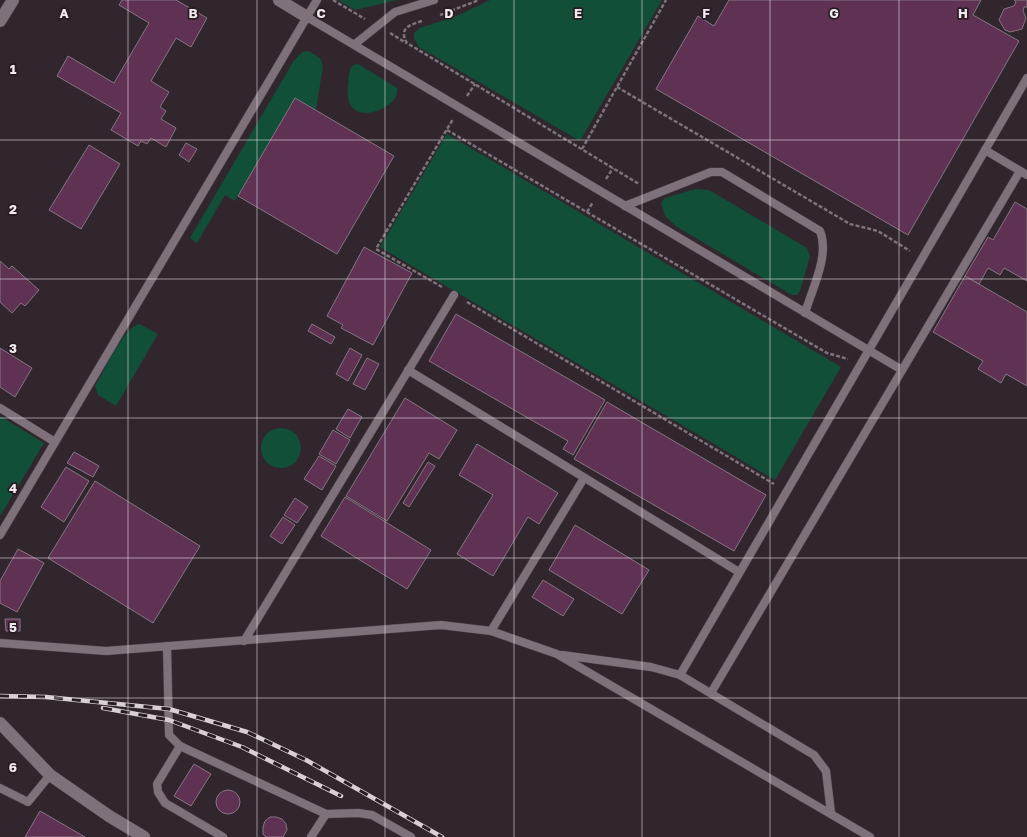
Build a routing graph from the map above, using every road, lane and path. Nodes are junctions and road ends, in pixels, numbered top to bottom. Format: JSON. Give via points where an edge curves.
{"nodes":[{"id":1,"x":13,"y":0,"type":"edge"},
{"id":2,"x":279,"y":0,"type":"edge"},
{"id":3,"x":317,"y":0,"type":"edge"},
{"id":4,"x":434,"y":0,"type":"edge"},
{"id":5,"x":478,"y":0,"type":"edge"},
{"id":6,"x":666,"y":0,"type":"edge"},
{"id":7,"x":307,"y":17,"type":"junction"},
{"id":8,"x":434,"y":17,"type":"dead end"},
{"id":9,"x":427,"y":19,"type":"dead end"},
{"id":10,"x":0,"y":21,"type":"edge"},
{"id":11,"x":354,"y":44,"type":"junction"},
{"id":12,"x":1027,"y":78,"type":"edge"},
{"id":13,"x":475,"y":84,"type":"junction"},
{"id":14,"x":617,"y":87,"type":"junction"},
{"id":15,"x":461,"y":108,"type":"junction"},
{"id":16,"x":447,"y":130,"type":"junction"},
{"id":17,"x":582,"y":149,"type":"junction"},
{"id":18,"x":985,"y":150,"type":"junction"},
{"id":19,"x":1024,"y":173,"type":"edge"},
{"id":20,"x":654,"y":194,"type":"junction"},
{"id":21,"x":626,"y":206,"type":"junction"},
{"id":22,"x":923,"y":258,"type":"junction"},
{"id":23,"x":454,"y":294,"type":"junction"},
{"id":24,"x":805,"y":313,"type":"junction"},
{"id":25,"x":869,"y":351,"type":"junction"},
{"id":26,"x":860,"y":366,"type":"junction"},
{"id":27,"x":408,"y":370,"type":"junction"},
{"id":28,"x":902,"y":370,"type":"junction"},
{"id":29,"x":0,"y":408,"type":"edge"},
{"id":30,"x":55,"y":442,"type":"junction"},
{"id":31,"x":584,"y":478,"type":"junction"},
{"id":32,"x":786,"y":492,"type":"junction"},
{"id":33,"x":0,"y":535,"type":"edge"},
{"id":34,"x":739,"y":572,"type":"junction"},
{"id":35,"x":491,"y":631,"type":"junction"},
{"id":36,"x":244,"y":641,"type":"junction"},
{"id":37,"x":0,"y":643,"type":"edge"},
{"id":38,"x":167,"y":646,"type":"junction"},
{"id":39,"x":557,"y":654,"type":"junction"},
{"id":40,"x":680,"y":675,"type":"junction"},
{"id":41,"x":711,"y":693,"type":"junction"},
{"id":42,"x":0,"y":723,"type":"edge"},
{"id":43,"x":180,"y":746,"type":"junction"},
{"id":44,"x":50,"y":775,"type":"junction"},
{"id":45,"x":0,"y":788,"type":"edge"},
{"id":46,"x":326,"y":814,"type":"junction"},
{"id":47,"x":831,"y":814,"type":"junction"},
{"id":48,"x":144,"y":837,"type":"edge"},
{"id":49,"x":223,"y":837,"type":"edge"},
{"id":50,"x":312,"y":837,"type":"edge"},
{"id":51,"x":411,"y":837,"type":"edge"},
{"id":52,"x":870,"y":837,"type":"edge"}],
"edges":[{"from":1,"to":10,"type":"street"},
{"from":2,"to":7,"type":"street"},
{"from":3,"to":7,"type":"lane"},
{"from":4,"to":11,"type":"lane","via":[[395,12]]},
{"from":5,"to":8,"type":"path"},
{"from":6,"to":14,"type":"path"},
{"from":7,"to":11,"type":"lane"},
{"from":7,"to":30,"type":"lane"},
{"from":9,"to":13,"type":"path","via":[[408,27],[402,36],[407,43]]},
{"from":11,"to":15,"type":"lane"},
{"from":12,"to":18,"type":"lane"},
{"from":13,"to":15,"type":"path"},
{"from":13,"to":17,"type":"path"},
{"from":14,"to":17,"type":"path"},
{"from":14,"to":22,"type":"path","via":[[850,224],[878,231]]},
{"from":15,"to":16,"type":"path"},
{"from":15,"to":21,"type":"lane"},
{"from":16,"to":23,"type":"path","via":[[376,249]]},
{"from":16,"to":26,"type":"path","via":[[827,353],[848,359]]},
{"from":17,"to":20,"type":"path"},
{"from":18,"to":19,"type":"lane"},
{"from":18,"to":22,"type":"lane"},
{"from":19,"to":28,"type":"lane"},
{"from":20,"to":21,"type":"lane"},
{"from":20,"to":24,"type":"lane","via":[[711,172],[722,172],[820,231],[824,240],[824,251]]},
{"from":21,"to":24,"type":"lane"},
{"from":22,"to":25,"type":"lane"},
{"from":23,"to":27,"type":"lane"},
{"from":23,"to":32,"type":"path"},
{"from":24,"to":25,"type":"lane"},
{"from":25,"to":26,"type":"lane"},
{"from":25,"to":28,"type":"lane"},
{"from":26,"to":32,"type":"lane"},
{"from":27,"to":31,"type":"lane"},
{"from":27,"to":36,"type":"lane"},
{"from":28,"to":41,"type":"lane"},
{"from":29,"to":30,"type":"lane"},
{"from":30,"to":33,"type":"lane"},
{"from":31,"to":34,"type":"lane"},
{"from":31,"to":35,"type":"lane"},
{"from":32,"to":34,"type":"lane"},
{"from":34,"to":40,"type":"lane"},
{"from":35,"to":36,"type":"lane","via":[[441,625]]},
{"from":35,"to":39,"type":"lane"},
{"from":36,"to":38,"type":"lane"},
{"from":37,"to":38,"type":"lane","via":[[106,651]]},
{"from":38,"to":43,"type":"lane","via":[[169,735]]},
{"from":39,"to":40,"type":"lane","via":[[651,667]]},
{"from":39,"to":47,"type":"lane"},
{"from":40,"to":41,"type":"lane"},
{"from":41,"to":47,"type":"lane","via":[[814,755],[826,770]]},
{"from":42,"to":44,"type":"street"},
{"from":43,"to":46,"type":"lane"},
{"from":43,"to":49,"type":"lane","via":[[157,784],[158,792],[164,803]]},
{"from":44,"to":45,"type":"lane","via":[[28,802]]},
{"from":44,"to":48,"type":"street"},
{"from":46,"to":50,"type":"lane"},
{"from":46,"to":51,"type":"lane","via":[[372,815]]},
{"from":47,"to":52,"type":"lane"}]}
